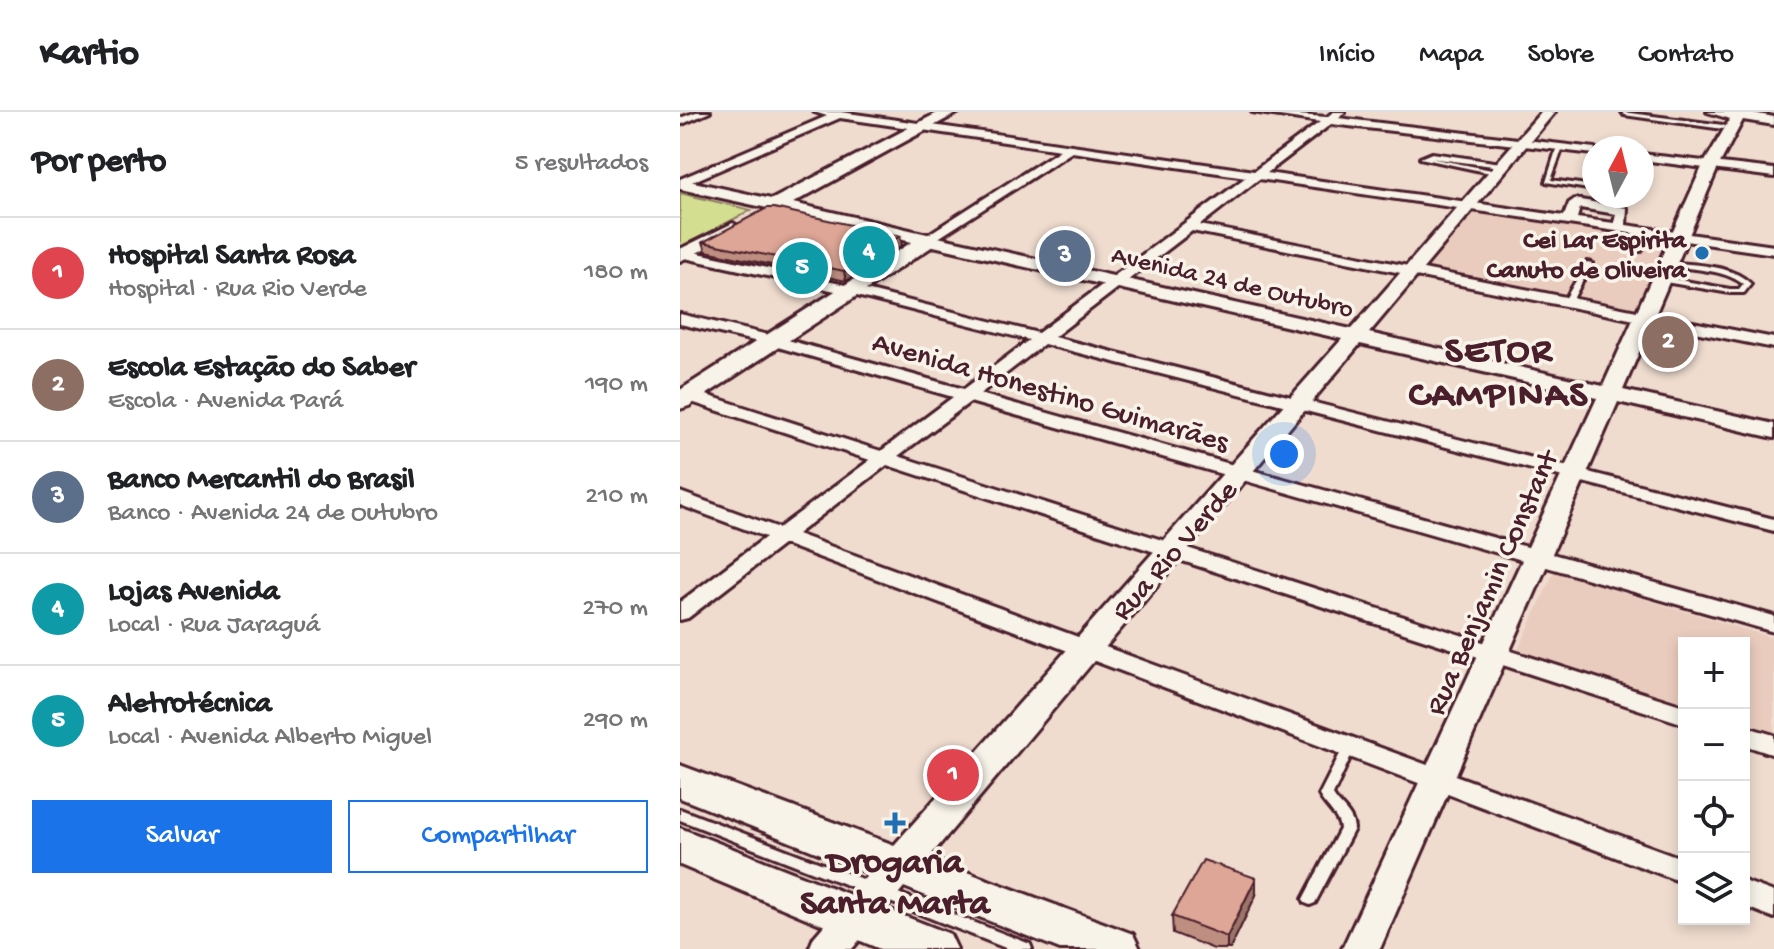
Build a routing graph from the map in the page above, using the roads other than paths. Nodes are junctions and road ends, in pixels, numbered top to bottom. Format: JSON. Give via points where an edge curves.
{"nodes":[{"id":1,"x":705,"y":112,"type":"edge"},
{"id":2,"x":819,"y":112,"type":"edge"},
{"id":3,"x":951,"y":112,"type":"edge"},
{"id":4,"x":1257,"y":112,"type":"edge"},
{"id":5,"x":1548,"y":112,"type":"edge"},
{"id":6,"x":1714,"y":112,"type":"edge"},
{"id":7,"x":1624,"y":113,"type":"edge"},
{"id":8,"x":839,"y":115,"type":"junction"},
{"id":9,"x":1334,"y":116,"type":"edge"},
{"id":10,"x":1734,"y":120,"type":"edge"},
{"id":11,"x":1774,"y":121,"type":"edge"},
{"id":12,"x":680,"y":122,"type":"edge"},
{"id":13,"x":923,"y":127,"type":"junction"},
{"id":14,"x":1521,"y":143,"type":"junction"},
{"id":15,"x":1560,"y":147,"type":"junction"},
{"id":16,"x":1071,"y":148,"type":"junction"},
{"id":17,"x":1582,"y":150,"type":"edge"},
{"id":18,"x":1654,"y":158,"type":"edge"},
{"id":19,"x":1711,"y":165,"type":"junction"},
{"id":20,"x":1498,"y":168,"type":"junction"},
{"id":21,"x":1774,"y":173,"type":"edge"},
{"id":22,"x":1256,"y":175,"type":"junction"},
{"id":23,"x":680,"y":183,"type":"edge"},
{"id":24,"x":1582,"y":186,"type":"edge"},
{"id":25,"x":776,"y":205,"type":"junction"},
{"id":26,"x":1465,"y":205,"type":"junction"},
{"id":27,"x":1188,"y":226,"type":"junction"},
{"id":28,"x":1648,"y":232,"type":"junction"},
{"id":29,"x":1681,"y":237,"type":"junction"},
{"id":30,"x":929,"y":240,"type":"junction"},
{"id":31,"x":1639,"y":250,"type":"dead end"},
{"id":32,"x":1774,"y":250,"type":"edge"},
{"id":33,"x":681,"y":254,"type":"edge"},
{"id":34,"x":1589,"y":263,"type":"dead end"},
{"id":35,"x":1409,"y":270,"type":"junction"},
{"id":36,"x":1665,"y":272,"type":"junction"},
{"id":37,"x":1114,"y":282,"type":"junction"},
{"id":38,"x":850,"y":290,"type":"junction"},
{"id":39,"x":1568,"y":301,"type":"junction"},
{"id":40,"x":1644,"y":316,"type":"junction"},
{"id":41,"x":680,"y":319,"type":"edge"},
{"id":42,"x":1357,"y":337,"type":"junction"},
{"id":43,"x":1040,"y":338,"type":"junction"},
{"id":44,"x":771,"y":340,"type":"junction"},
{"id":45,"x":1774,"y":343,"type":"edge"},
{"id":46,"x":1610,"y":393,"type":"junction"},
{"id":47,"x":967,"y":395,"type":"junction"},
{"id":48,"x":684,"y":398,"type":"edge"},
{"id":49,"x":1298,"y":404,"type":"junction"},
{"id":50,"x":1774,"y":431,"type":"edge"},
{"id":51,"x":884,"y":458,"type":"junction"},
{"id":52,"x":1239,"y":472,"type":"junction"},
{"id":53,"x":1573,"y":474,"type":"junction"},
{"id":54,"x":680,"y":498,"type":"edge"},
{"id":55,"x":1774,"y":525,"type":"edge"},
{"id":56,"x":783,"y":536,"type":"junction"},
{"id":57,"x":1172,"y":551,"type":"junction"},
{"id":58,"x":1536,"y":556,"type":"junction"},
{"id":59,"x":680,"y":613,"type":"edge"},
{"id":60,"x":1774,"y":624,"type":"edge"},
{"id":61,"x":1087,"y":649,"type":"junction"},
{"id":62,"x":1496,"y":653,"type":"junction"},
{"id":63,"x":1678,"y":713,"type":"edge"},
{"id":64,"x":1750,"y":737,"type":"edge"},
{"id":65,"x":1774,"y":745,"type":"edge"},
{"id":66,"x":1349,"y":747,"type":"junction"},
{"id":67,"x":1437,"y":780,"type":"junction"},
{"id":68,"x":680,"y":781,"type":"edge"},
{"id":69,"x":680,"y":814,"type":"edge"},
{"id":70,"x":680,"y":846,"type":"edge"},
{"id":71,"x":1678,"y":869,"type":"edge"},
{"id":72,"x":1750,"y":895,"type":"edge"},
{"id":73,"x":1310,"y":899,"type":"dead end"},
{"id":74,"x":864,"y":905,"type":"edge"},
{"id":75,"x":1774,"y":905,"type":"edge"},
{"id":76,"x":933,"y":949,"type":"edge"},
{"id":77,"x":1025,"y":949,"type":"edge"},
{"id":78,"x":1116,"y":949,"type":"edge"},
{"id":79,"x":1361,"y":949,"type":"edge"}],
"edges":[{"from":1,"to":12,"type":"street"},
{"from":2,"to":8,"type":"street"},
{"from":3,"to":13,"type":"main road"},
{"from":4,"to":9,"type":"street"},
{"from":5,"to":14,"type":"street","name":"Rua Rio Verde"},
{"from":6,"to":10,"type":"street"},
{"from":7,"to":10,"type":"lane"},
{"from":8,"to":13,"type":"street"},
{"from":8,"to":23,"type":"street"},
{"from":9,"to":14,"type":"street"},
{"from":9,"to":22,"type":"street"},
{"from":10,"to":11,"type":"street"},
{"from":10,"to":19,"type":"street","name":"Rua Benjamin Constant"},
{"from":13,"to":16,"type":"street"},
{"from":13,"to":25,"type":"main road"},
{"from":14,"to":15,"type":"street"},
{"from":14,"to":20,"type":"street","name":"Rua Rio Verde"},
{"from":15,"to":17,"type":"street"},
{"from":15,"to":24,"type":"lane","via":[[1548,181]]},
{"from":16,"to":22,"type":"street"},
{"from":16,"to":30,"type":"street"},
{"from":18,"to":19,"type":"street"},
{"from":19,"to":21,"type":"street"},
{"from":19,"to":29,"type":"street","name":"Rua Benjamin Constant"},
{"from":20,"to":20,"type":"lane","via":[[1432,155],[1423,158]]},
{"from":20,"to":26,"type":"street","name":"Rua Rio Verde"},
{"from":22,"to":26,"type":"street"},
{"from":22,"to":27,"type":"street"},
{"from":23,"to":25,"type":"street","name":"Avenida 24 de Outubro"},
{"from":25,"to":30,"type":"main road","name":"Avenida 24 de Outubro"},
{"from":25,"to":33,"type":"street"},
{"from":26,"to":28,"type":"street","via":[[1569,221],[1575,203],[1623,211],[1619,228]]},
{"from":26,"to":35,"type":"street","name":"Rua Rio Verde"},
{"from":27,"to":35,"type":"street"},
{"from":27,"to":37,"type":"street"},
{"from":28,"to":29,"type":"street"},
{"from":28,"to":31,"type":"lane"},
{"from":29,"to":32,"type":"street"},
{"from":29,"to":36,"type":"street","name":"Rua Benjamin Constant"},
{"from":30,"to":37,"type":"street","name":"Avenida 24 de Outubro"},
{"from":30,"to":38,"type":"main road"},
{"from":33,"to":38,"type":"street"},
{"from":34,"to":39,"type":"lane"},
{"from":35,"to":39,"type":"street"},
{"from":35,"to":42,"type":"street","name":"Rua Rio Verde"},
{"from":36,"to":36,"type":"lane","via":[[1730,291],[1741,291],[1747,284],[1731,275]]},
{"from":36,"to":40,"type":"street","name":"Rua Benjamin Constant"},
{"from":37,"to":42,"type":"street","name":"Avenida 24 de Outubro"},
{"from":37,"to":43,"type":"street"},
{"from":38,"to":43,"type":"street"},
{"from":38,"to":44,"type":"main road"},
{"from":39,"to":40,"type":"street"},
{"from":40,"to":45,"type":"street"},
{"from":40,"to":46,"type":"street","name":"Rua Benjamin Constant"},
{"from":41,"to":44,"type":"street","name":"Avenida Honestino Guimarães"},
{"from":42,"to":46,"type":"street","name":"Avenida 24 de Outubro"},
{"from":42,"to":49,"type":"street","name":"Rua Rio Verde"},
{"from":43,"to":47,"type":"street"},
{"from":43,"to":49,"type":"street"},
{"from":44,"to":47,"type":"street","name":"Avenida Honestino Guimarães"},
{"from":44,"to":48,"type":"main road"},
{"from":46,"to":50,"type":"street","name":"Avenida 24 de Outubro"},
{"from":46,"to":53,"type":"street","name":"Rua Benjamin Constant"},
{"from":47,"to":51,"type":"street"},
{"from":47,"to":52,"type":"street","name":"Avenida Honestino Guimarães"},
{"from":48,"to":51,"type":"street"},
{"from":49,"to":52,"type":"street","name":"Rua Rio Verde"},
{"from":49,"to":53,"type":"street"},
{"from":51,"to":56,"type":"street"},
{"from":51,"to":57,"type":"street"},
{"from":52,"to":57,"type":"street","name":"Rua Rio Verde"},
{"from":52,"to":58,"type":"street","name":"Avenida Honestino Guimarães"},
{"from":53,"to":55,"type":"street"},
{"from":53,"to":58,"type":"street","name":"Rua Benjamin Constant"},
{"from":54,"to":56,"type":"street"},
{"from":56,"to":59,"type":"street"},
{"from":56,"to":61,"type":"street"},
{"from":57,"to":61,"type":"street","name":"Rua Rio Verde"},
{"from":57,"to":62,"type":"street"},
{"from":58,"to":60,"type":"street","name":"Avenida Honestino Guimarães"},
{"from":58,"to":62,"type":"street","name":"Rua Benjamin Constant"},
{"from":61,"to":66,"type":"street"},
{"from":61,"to":74,"type":"street","name":"Rua Rio Verde"},
{"from":62,"to":63,"type":"street"},
{"from":62,"to":67,"type":"street","name":"Rua Benjamin Constant"},
{"from":64,"to":65,"type":"street"},
{"from":66,"to":67,"type":"street"},
{"from":66,"to":73,"type":"lane","via":[[1326,795],[1346,818],[1347,829]]},
{"from":67,"to":71,"type":"street"},
{"from":67,"to":79,"type":"street","name":"Rua Benjamin Constant"},
{"from":68,"to":74,"type":"main road"},
{"from":69,"to":74,"type":"lane"},
{"from":70,"to":74,"type":"main road"},
{"from":72,"to":75,"type":"street"},
{"from":74,"to":76,"type":"main road"},
{"from":74,"to":77,"type":"lane"},
{"from":74,"to":78,"type":"main road"}]}
